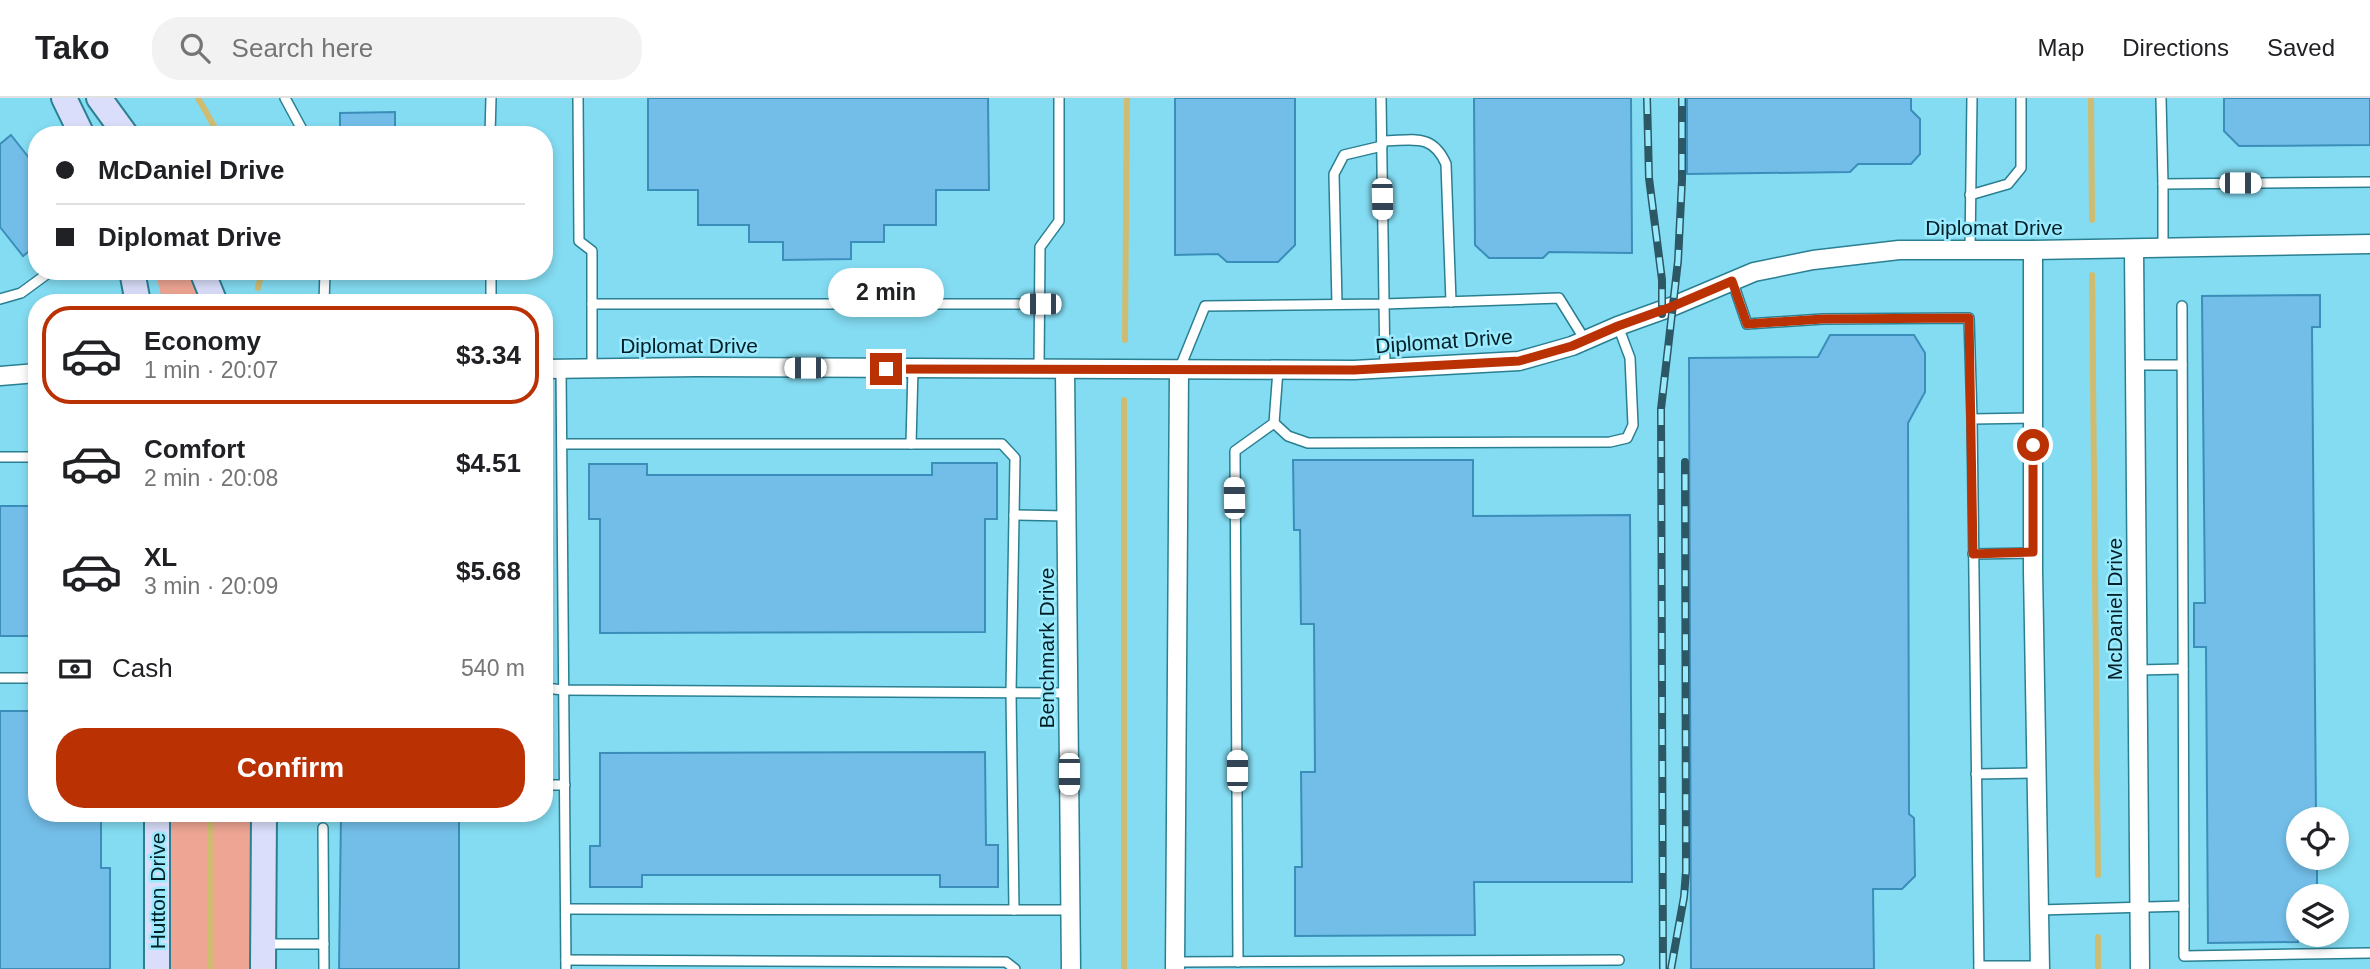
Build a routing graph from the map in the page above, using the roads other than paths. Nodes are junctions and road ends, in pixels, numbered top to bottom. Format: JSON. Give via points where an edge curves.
{"nodes":[{"id":1,"x":64,"y":98,"type":"edge"},
{"id":2,"x":99,"y":98,"type":"edge"},
{"id":3,"x":285,"y":98,"type":"edge"},
{"id":4,"x":491,"y":98,"type":"edge"},
{"id":5,"x":578,"y":98,"type":"edge"},
{"id":6,"x":1059,"y":98,"type":"edge"},
{"id":7,"x":1381,"y":98,"type":"edge"},
{"id":8,"x":1972,"y":98,"type":"edge"},
{"id":9,"x":2021,"y":98,"type":"edge"},
{"id":10,"x":2161,"y":98,"type":"edge"},
{"id":11,"x":78,"y":126,"type":"edge"},
{"id":12,"x":119,"y":126,"type":"edge"},
{"id":13,"x":299,"y":126,"type":"edge"},
{"id":14,"x":491,"y":126,"type":"edge"},
{"id":15,"x":1382,"y":144,"type":"junction"},
{"id":16,"x":2370,"y":182,"type":"edge"},
{"id":17,"x":2163,"y":184,"type":"junction"},
{"id":18,"x":1970,"y":195,"type":"junction"},
{"id":19,"x":2370,"y":244,"type":"edge"},
{"id":20,"x":2134,"y":248,"type":"junction"},
{"id":21,"x":2163,"y":248,"type":"junction"},
{"id":22,"x":1970,"y":250,"type":"junction"},
{"id":23,"x":2033,"y":250,"type":"junction"},
{"id":24,"x":39,"y":280,"type":"edge"},
{"id":25,"x":1732,"y":281,"type":"junction"},
{"id":26,"x":0,"y":299,"type":"edge"},
{"id":27,"x":1451,"y":302,"type":"junction"},
{"id":28,"x":592,"y":304,"type":"junction"},
{"id":29,"x":1040,"y":304,"type":"junction"},
{"id":30,"x":1336,"y":304,"type":"junction"},
{"id":31,"x":1384,"y":304,"type":"junction"},
{"id":32,"x":2182,"y":306,"type":"dead end"},
{"id":33,"x":1618,"y":326,"type":"junction"},
{"id":34,"x":1585,"y":340,"type":"junction"},
{"id":35,"x":2135,"y":365,"type":"junction"},
{"id":36,"x":2182,"y":365,"type":"junction"},
{"id":37,"x":592,"y":368,"type":"junction"},
{"id":38,"x":1385,"y":368,"type":"junction"},
{"id":39,"x":553,"y":369,"type":"edge"},
{"id":40,"x":913,"y":369,"type":"junction"},
{"id":41,"x":1039,"y":369,"type":"junction"},
{"id":42,"x":1065,"y":370,"type":"junction"},
{"id":43,"x":1179,"y":370,"type":"junction"},
{"id":44,"x":1278,"y":370,"type":"junction"},
{"id":45,"x":28,"y":374,"type":"edge"},
{"id":46,"x":0,"y":376,"type":"edge"},
{"id":47,"x":2033,"y":418,"type":"junction"},
{"id":48,"x":1972,"y":419,"type":"junction"},
{"id":49,"x":1274,"y":423,"type":"junction"},
{"id":50,"x":562,"y":444,"type":"junction"},
{"id":51,"x":911,"y":444,"type":"junction"},
{"id":52,"x":0,"y":457,"type":"edge"},
{"id":53,"x":28,"y":457,"type":"edge"},
{"id":54,"x":1014,"y":515,"type":"junction"},
{"id":55,"x":1067,"y":516,"type":"junction"},
{"id":56,"x":2033,"y":552,"type":"junction"},
{"id":57,"x":1973,"y":554,"type":"junction"},
{"id":58,"x":2183,"y":669,"type":"junction"},
{"id":59,"x":2137,"y":670,"type":"junction"},
{"id":60,"x":0,"y":678,"type":"edge"},
{"id":61,"x":28,"y":678,"type":"edge"},
{"id":62,"x":553,"y":689,"type":"edge"},
{"id":63,"x":564,"y":690,"type":"junction"},
{"id":64,"x":1011,"y":693,"type":"junction"},
{"id":65,"x":1069,"y":693,"type":"junction"},
{"id":66,"x":2036,"y":773,"type":"junction"},
{"id":67,"x":1976,"y":774,"type":"junction"},
{"id":68,"x":553,"y":785,"type":"edge"},
{"id":69,"x":565,"y":785,"type":"junction"},
{"id":70,"x":157,"y":822,"type":"edge"},
{"id":71,"x":264,"y":822,"type":"edge"},
{"id":72,"x":323,"y":828,"type":"dead end"},
{"id":73,"x":2183,"y":906,"type":"junction"},
{"id":74,"x":2139,"y":908,"type":"junction"},
{"id":75,"x":566,"y":909,"type":"junction"},
{"id":76,"x":1014,"y":910,"type":"junction"},
{"id":77,"x":1070,"y":910,"type":"junction"},
{"id":78,"x":2039,"y":910,"type":"junction"},
{"id":79,"x":263,"y":944,"type":"junction"},
{"id":80,"x":324,"y":944,"type":"junction"},
{"id":81,"x":2370,"y":953,"type":"edge"},
{"id":82,"x":1619,"y":960,"type":"dead end"},
{"id":83,"x":1238,"y":962,"type":"junction"},
{"id":84,"x":566,"y":965,"type":"edge"},
{"id":85,"x":1175,"y":965,"type":"edge"},
{"id":86,"x":2039,"y":967,"type":"edge"},
{"id":87,"x":1979,"y":968,"type":"edge"},
{"id":88,"x":157,"y":969,"type":"edge"},
{"id":89,"x":263,"y":969,"type":"edge"},
{"id":90,"x":324,"y":969,"type":"edge"},
{"id":91,"x":1015,"y":969,"type":"edge"},
{"id":92,"x":1071,"y":969,"type":"edge"},
{"id":93,"x":2140,"y":969,"type":"edge"}],
"edges":[{"from":1,"to":11,"type":"street"},
{"from":2,"to":12,"type":"street"},
{"from":3,"to":13,"type":"lane"},
{"from":4,"to":14,"type":"lane"},
{"from":5,"to":28,"type":"lane","via":[[579,241],[592,251]]},
{"from":6,"to":29,"type":"lane","via":[[1059,221],[1040,247]]},
{"from":7,"to":15,"type":"lane"},
{"from":8,"to":18,"type":"lane"},
{"from":9,"to":18,"type":"lane","via":[[2021,168],[2008,184]]},
{"from":10,"to":17,"type":"lane"},
{"from":15,"to":27,"type":"lane","via":[[1427,141],[1440,150],[1446,164]]},
{"from":15,"to":30,"type":"lane","via":[[1344,155],[1334,174]]},
{"from":15,"to":31,"type":"lane"},
{"from":16,"to":17,"type":"lane"},
{"from":17,"to":21,"type":"lane"},
{"from":18,"to":22,"type":"lane"},
{"from":19,"to":21,"type":"street","name":"Diplomat Drive"},
{"from":20,"to":21,"type":"street","name":"Diplomat Drive"},
{"from":20,"to":23,"type":"street","name":"Diplomat Drive"},
{"from":20,"to":35,"type":"street","name":"McDaniel Drive"},
{"from":22,"to":23,"type":"street","name":"Diplomat Drive"},
{"from":22,"to":25,"type":"street","name":"Diplomat Drive","via":[[1899,250],[1813,260]]},
{"from":23,"to":47,"type":"street"},
{"from":24,"to":26,"type":"lane","via":[[21,293]]},
{"from":25,"to":33,"type":"street","name":"Diplomat Drive"},
{"from":25,"to":48,"type":"lane","via":[[1747,324],[1969,318]]},
{"from":27,"to":31,"type":"lane"},
{"from":27,"to":34,"type":"lane","via":[[1559,298]]},
{"from":28,"to":29,"type":"lane"},
{"from":28,"to":37,"type":"lane"},
{"from":29,"to":41,"type":"lane"},
{"from":30,"to":31,"type":"lane"},
{"from":30,"to":43,"type":"lane","via":[[1205,306]]},
{"from":31,"to":38,"type":"lane"},
{"from":32,"to":36,"type":"lane"},
{"from":33,"to":34,"type":"street","name":"Diplomat Drive"},
{"from":33,"to":49,"type":"lane","via":[[1630,358],[1633,425],[1627,438],[1610,442],[1308,443],[1288,436]]},
{"from":34,"to":38,"type":"street","name":"Diplomat Drive","via":[[1519,361]]},
{"from":35,"to":36,"type":"lane"},
{"from":35,"to":59,"type":"street","name":"McDaniel Drive"},
{"from":36,"to":58,"type":"lane"},
{"from":37,"to":39,"type":"street","name":"Diplomat Drive"},
{"from":37,"to":40,"type":"street","name":"Diplomat Drive"},
{"from":38,"to":44,"type":"street","name":"Diplomat Drive"},
{"from":39,"to":50,"type":"lane"},
{"from":40,"to":41,"type":"street","name":"Diplomat Drive"},
{"from":40,"to":51,"type":"lane"},
{"from":41,"to":42,"type":"street","name":"Diplomat Drive"},
{"from":42,"to":43,"type":"street","name":"Diplomat Drive"},
{"from":42,"to":55,"type":"street","name":"Benchmark Drive"},
{"from":43,"to":44,"type":"street","name":"Diplomat Drive"},
{"from":43,"to":85,"type":"street"},
{"from":44,"to":49,"type":"lane"},
{"from":45,"to":46,"type":"street"},
{"from":47,"to":48,"type":"lane"},
{"from":47,"to":56,"type":"street"},
{"from":48,"to":57,"type":"lane"},
{"from":49,"to":83,"type":"lane","via":[[1235,451]]},
{"from":50,"to":51,"type":"lane"},
{"from":50,"to":63,"type":"lane"},
{"from":51,"to":54,"type":"lane","via":[[1002,444],[1015,458]]},
{"from":52,"to":53,"type":"lane"},
{"from":54,"to":55,"type":"lane"},
{"from":54,"to":64,"type":"lane"},
{"from":55,"to":65,"type":"street","name":"Benchmark Drive"},
{"from":56,"to":57,"type":"lane"},
{"from":56,"to":66,"type":"street"},
{"from":57,"to":67,"type":"lane"},
{"from":58,"to":59,"type":"lane"},
{"from":58,"to":73,"type":"lane"},
{"from":59,"to":74,"type":"street","name":"McDaniel Drive"},
{"from":60,"to":61,"type":"lane"},
{"from":62,"to":63,"type":"lane"},
{"from":63,"to":64,"type":"lane"},
{"from":63,"to":69,"type":"lane"},
{"from":64,"to":65,"type":"lane"},
{"from":64,"to":76,"type":"lane"},
{"from":65,"to":77,"type":"street","name":"Benchmark Drive"},
{"from":66,"to":67,"type":"lane"},
{"from":66,"to":78,"type":"street"},
{"from":67,"to":87,"type":"lane"},
{"from":68,"to":69,"type":"lane"},
{"from":69,"to":75,"type":"lane"},
{"from":70,"to":88,"type":"street","name":"Hutton Drive"},
{"from":71,"to":79,"type":"street"},
{"from":72,"to":80,"type":"lane"},
{"from":73,"to":74,"type":"lane"},
{"from":73,"to":81,"type":"lane","via":[[2183,956]]},
{"from":74,"to":78,"type":"lane"},
{"from":74,"to":93,"type":"street","name":"McDaniel Drive"},
{"from":75,"to":76,"type":"lane"},
{"from":75,"to":84,"type":"lane"},
{"from":76,"to":77,"type":"lane"},
{"from":77,"to":92,"type":"street","name":"Benchmark Drive"},
{"from":78,"to":86,"type":"street"},
{"from":79,"to":80,"type":"lane"},
{"from":79,"to":89,"type":"street"},
{"from":80,"to":90,"type":"lane"},
{"from":82,"to":83,"type":"lane"},
{"from":83,"to":85,"type":"lane"},
{"from":84,"to":91,"type":"lane","via":[[1006,962]]},
{"from":86,"to":87,"type":"lane"}]}
